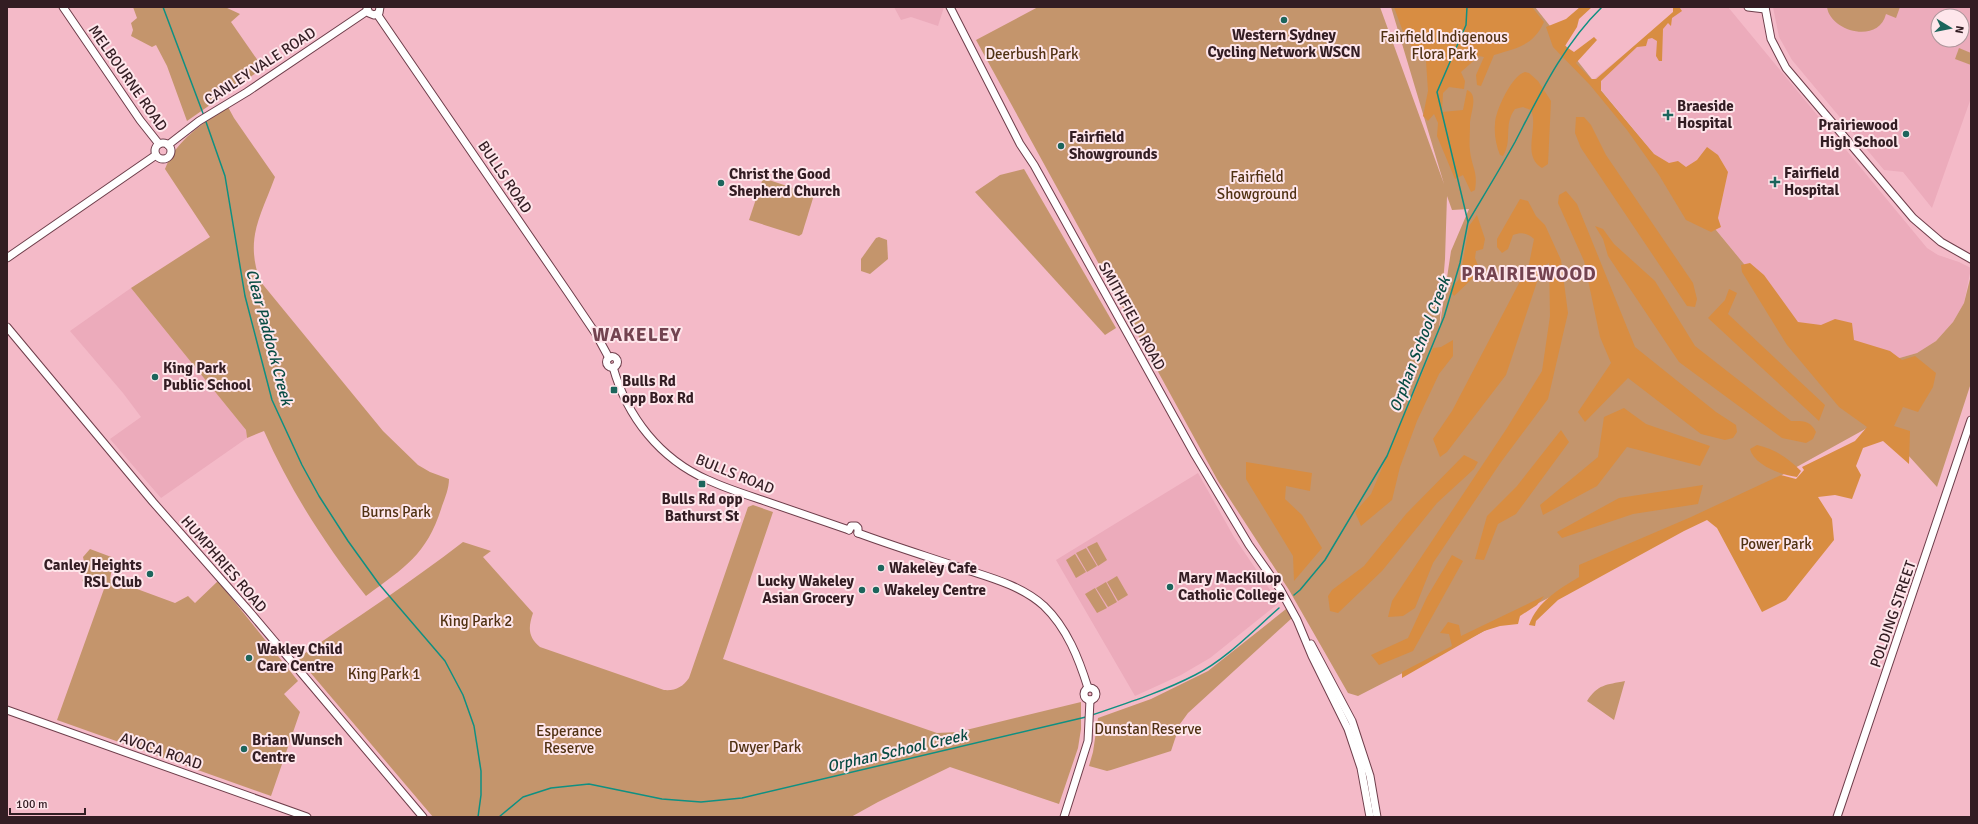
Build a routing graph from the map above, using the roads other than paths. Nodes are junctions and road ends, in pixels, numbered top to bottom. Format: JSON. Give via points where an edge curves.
{"nodes":[{"id":1,"x":63,"y":7,"type":"edge"},
{"id":2,"x":950,"y":7,"type":"edge"},
{"id":3,"x":1748,"y":7,"type":"edge"},
{"id":4,"x":1765,"y":8,"type":"edge"},
{"id":5,"x":367,"y":9,"type":"edge"},
{"id":6,"x":378,"y":11,"type":"edge"},
{"id":7,"x":159,"y":144,"type":"junction"},
{"id":8,"x":168,"y":145,"type":"junction"},
{"id":9,"x":156,"y":155,"type":"junction"},
{"id":10,"x":7,"y":258,"type":"edge"},
{"id":11,"x":1971,"y":259,"type":"edge"},
{"id":12,"x":7,"y":327,"type":"edge"},
{"id":13,"x":1971,"y":420,"type":"edge"},
{"id":14,"x":1302,"y":631,"type":"junction"},
{"id":15,"x":1325,"y":682,"type":"junction"},
{"id":16,"x":7,"y":710,"type":"edge"},
{"id":17,"x":1352,"y":720,"type":"junction"},
{"id":18,"x":1365,"y":786,"type":"junction"},
{"id":19,"x":307,"y":817,"type":"edge"},
{"id":20,"x":423,"y":817,"type":"edge"},
{"id":21,"x":1064,"y":817,"type":"edge"},
{"id":22,"x":1370,"y":817,"type":"edge"},
{"id":23,"x":1377,"y":817,"type":"edge"},
{"id":24,"x":1837,"y":817,"type":"edge"}],
"edges":[{"from":1,"to":7,"type":"main road","name":"MELBOURNE ROAD"},
{"from":2,"to":14,"type":"main road","name":"SMITHFIELD ROAD","via":[[1018,139],[1146,369],[1249,545],[1280,589]]},
{"from":3,"to":4,"type":"main road"},
{"from":4,"to":11,"type":"main road","via":[[1771,38],[1786,68],[1913,218],[1941,242]]},
{"from":5,"to":6,"type":"main road","via":[[372,15]]},
{"from":5,"to":8,"type":"main road","name":"CANLEY VALE ROAD","via":[[247,92],[210,113]]},
{"from":6,"to":21,"type":"main road","name":"BULLS ROAD","via":[[596,334],[609,358],[608,366],[613,367],[627,405],[643,430],[664,452],[685,468],[714,483],[849,530],[851,526],[856,526],[858,533],[1005,584],[1032,597],[1054,617],[1080,662],[1088,688],[1093,688],[1096,692],[1095,697],[1090,700],[1090,723],[1085,755]]},
{"from":7,"to":8,"type":"main road"},
{"from":7,"to":9,"type":"main road","via":[[155,149]]},
{"from":8,"to":9,"type":"main road","via":[[171,152],[168,157],[162,159]]},
{"from":9,"to":10,"type":"main road"},
{"from":12,"to":20,"type":"main road","name":"HUMPHRIES ROAD"},
{"from":13,"to":24,"type":"main road","name":"POLDING STREET"},
{"from":14,"to":15,"type":"main road","name":"SMITHFIELD ROAD"},
{"from":14,"to":17,"type":"main road","name":"SMITHFIELD ROAD","via":[[1318,655]]},
{"from":15,"to":17,"type":"main road","via":[[1347,717]]},
{"from":15,"to":18,"type":"main road","name":"SMITHFIELD ROAD","via":[[1348,729]]},
{"from":16,"to":19,"type":"main road","name":"AVOCA ROAD"},
{"from":17,"to":18,"type":"main road","via":[[1351,726],[1365,769]]},
{"from":17,"to":23,"type":"main road","name":"SMITHFIELD ROAD","via":[[1368,769]]},
{"from":18,"to":22,"type":"main road","name":"SMITHFIELD ROAD"}]}
